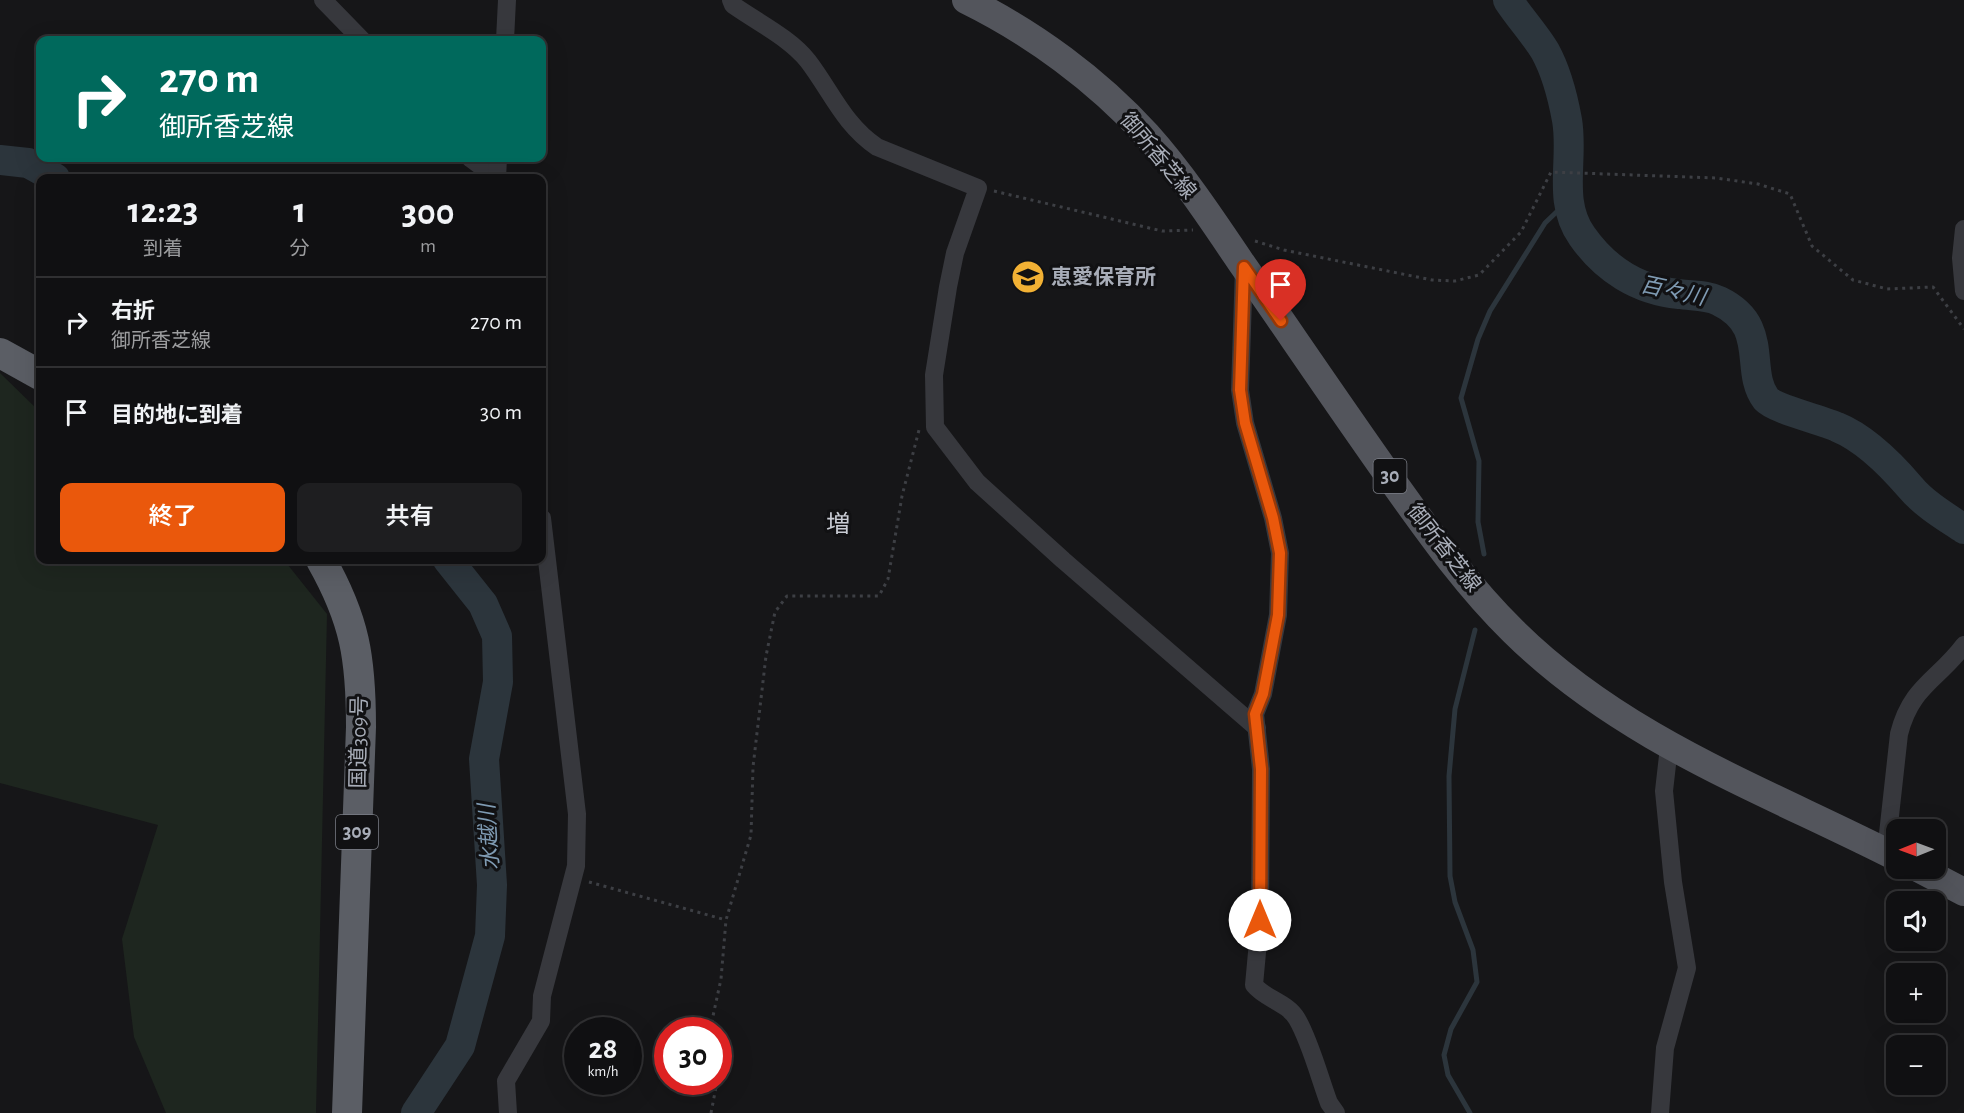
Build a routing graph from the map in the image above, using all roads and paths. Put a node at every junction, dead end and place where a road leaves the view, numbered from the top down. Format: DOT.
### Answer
graph roads {
  1 [pos="323,0"];
  2 [pos="507,0"];
  3 [pos="731,0"];
  4 [pos="966,0"];
  5 [pos="358,36"];
  6 [pos="505,36"];
  7 [pos="475,162"];
  8 [pos="492,174"];
  9 [pos="978,188"];
  10 [pos="1964,229"];
  11 [pos="1218,230"];
  12 [pos="1247,253"];
  13 [pos="1964,291"];
  14 [pos="1964,329"];
  15 [pos="0,353"];
  16 [pos="36,373"];
  17 [pos="934,410"];
  18 [pos="546,552"];
  19 [pos="323,564"];
  20 [pos="1964,645"];
  21 [pos="1257,728"];
  22 [pos="1670,747"];
  23 [pos="1893,819"];
  24 [pos="1886,853"];
  25 [pos="575,876"];
  26 [pos="1939,879"];
  27 [pos="1964,892"];
  28 [pos="726,920"];
  29 [pos="713,1017"];
  30 [pos="714,1095"];
  31 [pos="347,1113"];
  32 [pos="508,1113"];
  33 [pos="711,1113"];
  34 [pos="1336,1113"];
  35 [pos="1660,1113"];
  1 -- 5 [label="street"];
  2 -- 6 [label="street"];
  3 -- 9 [label="street"];
  4 -- 11 [label="main road, 御所香芝線 / 30"];
  7 -- 8 [label="street"];
  9 -- 11 [label="path"];
  9 -- 17 [label="street"];
  10 -- 13 [label="street"];
  11 -- 12 [label="main road, 御所香芝線 / 30"];
  12 -- 14 [label="path"];
  12 -- 21 [label="street"];
  12 -- 22 [label="main road, 御所香芝線 / 30"];
  15 -- 16 [label="highway"];
  17 -- 21 [label="street"];
  17 -- 28 [label="path"];
  18 -- 25 [label="street"];
  19 -- 31 [label="highway, 国道309号 / 309"];
  20 -- 23 [label="street"];
  21 -- 34 [label="street"];
  22 -- 24 [label="main road, 御所香芝線 / 30"];
  22 -- 35 [label="street"];
  25 -- 28 [label="path"];
  25 -- 32 [label="street"];
  26 -- 27 [label="main road"];
  28 -- 29 [label="path"];
  30 -- 33 [label="path"];
}
